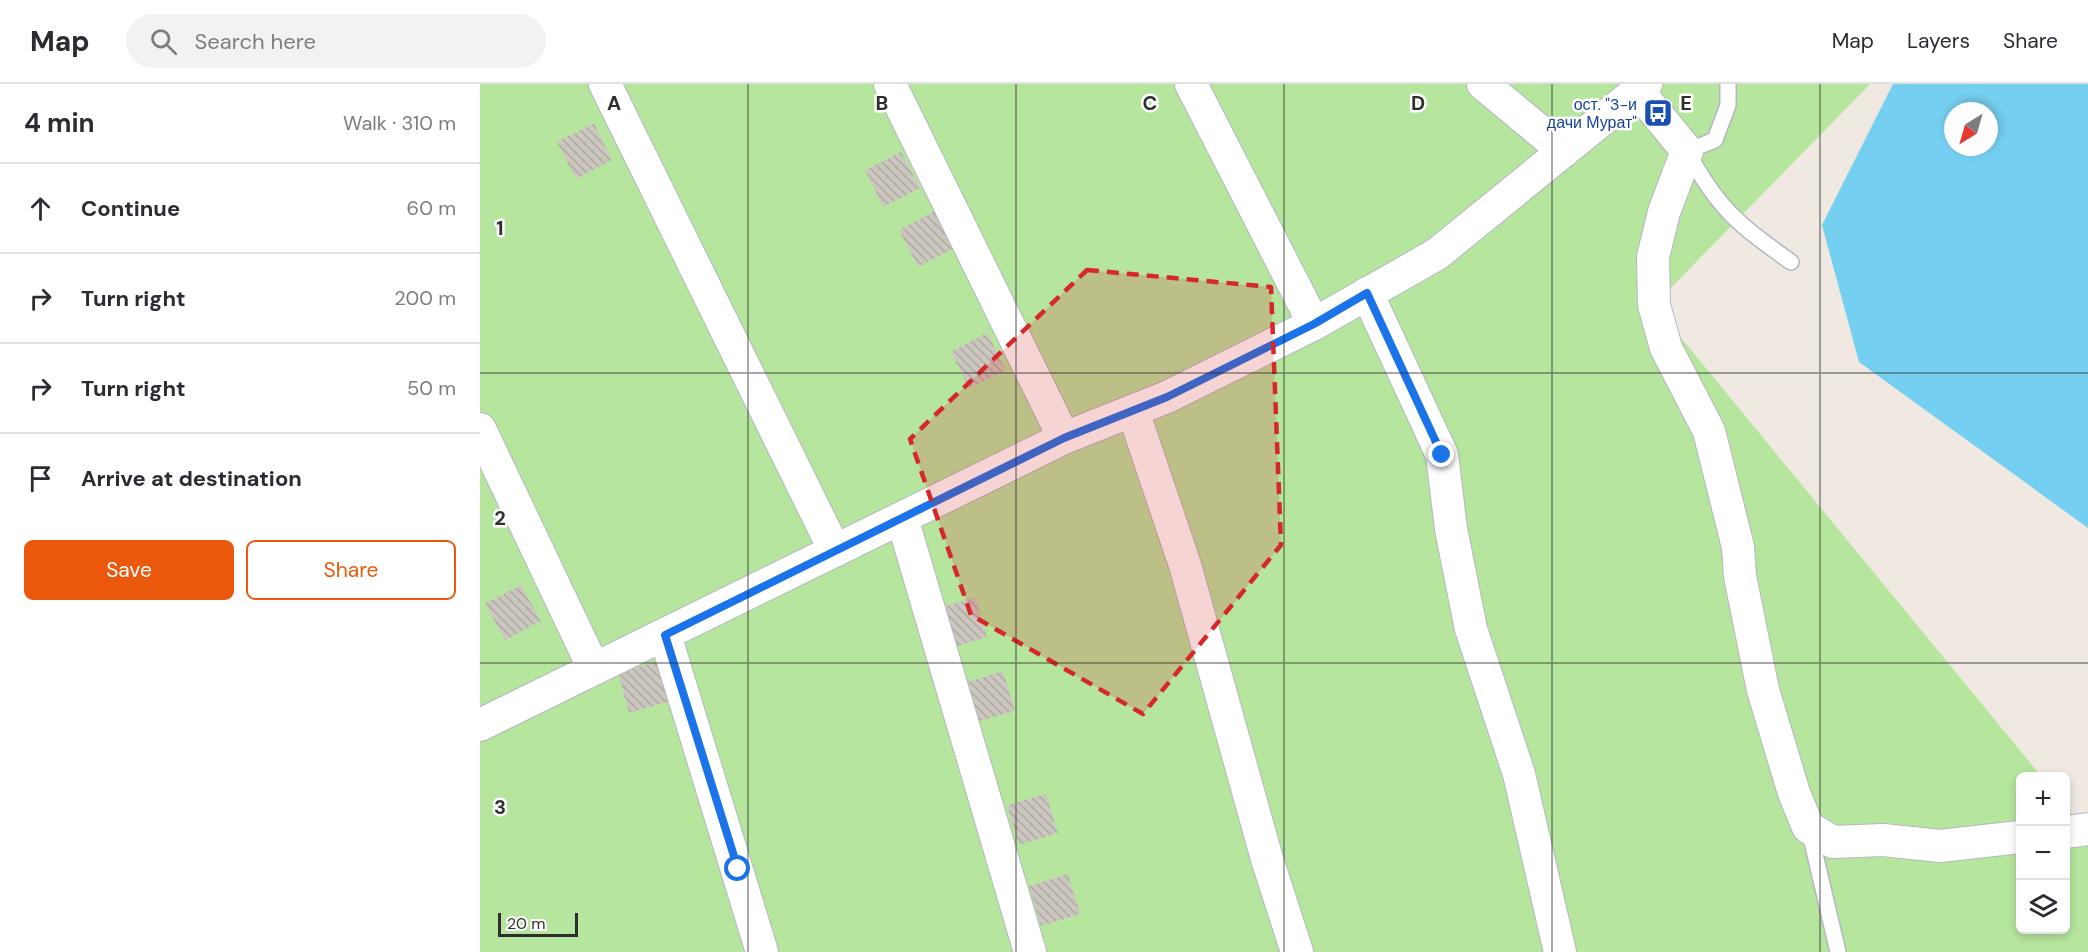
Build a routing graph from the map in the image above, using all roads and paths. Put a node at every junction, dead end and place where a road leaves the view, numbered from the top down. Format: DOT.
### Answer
graph roads {
  1 [pos="605,84"];
  2 [pos="890,84"];
  3 [pos="1191,84"];
  4 [pos="1483,84"];
  5 [pos="1728,84"];
  6 [pos="1642,88"];
  7 [pos="1563,151"];
  8 [pos="1687,151"];
  9 [pos="1791,262"];
  10 [pos="1367,293"];
  11 [pos="1314,324"];
  12 [pos="1133,411"];
  13 [pos="480,429"];
  14 [pos="1064,438"];
  15 [pos="902,518"];
  16 [pos="835,551"];
  17 [pos="665,635"];
  18 [pos="594,669"];
  19 [pos="480,725"];
  20 [pos="1808,826"];
  21 [pos="2088,829"];
  22 [pos="2070,831"];
  23 [pos="2016,837"];
  24 [pos="762,952"];
  25 [pos="1030,952"];
  26 [pos="1297,952"];
  27 [pos="1560,952"];
  28 [pos="1838,952"];
  1 -- 16 [label="street"];
  2 -- 14 [label="street"];
  3 -- 11 [label="street"];
  4 -- 7 [label="street"];
  5 -- 8 [label="lane"];
  6 -- 7 [label="street"];
  6 -- 8 [label="street"];
  7 -- 10 [label="street"];
  8 -- 9 [label="lane"];
  8 -- 20 [label="street"];
  10 -- 11 [label="street"];
  10 -- 27 [label="street"];
  11 -- 12 [label="street"];
  12 -- 14 [label="street"];
  12 -- 26 [label="street"];
  13 -- 18 [label="street"];
  14 -- 15 [label="street"];
  15 -- 16 [label="street"];
  15 -- 25 [label="street"];
  16 -- 17 [label="street"];
  17 -- 18 [label="street"];
  17 -- 24 [label="street"];
  18 -- 19 [label="street"];
  20 -- 23 [label="street"];
  20 -- 28 [label="lane"];
  21 -- 22 [label="street"];
}
